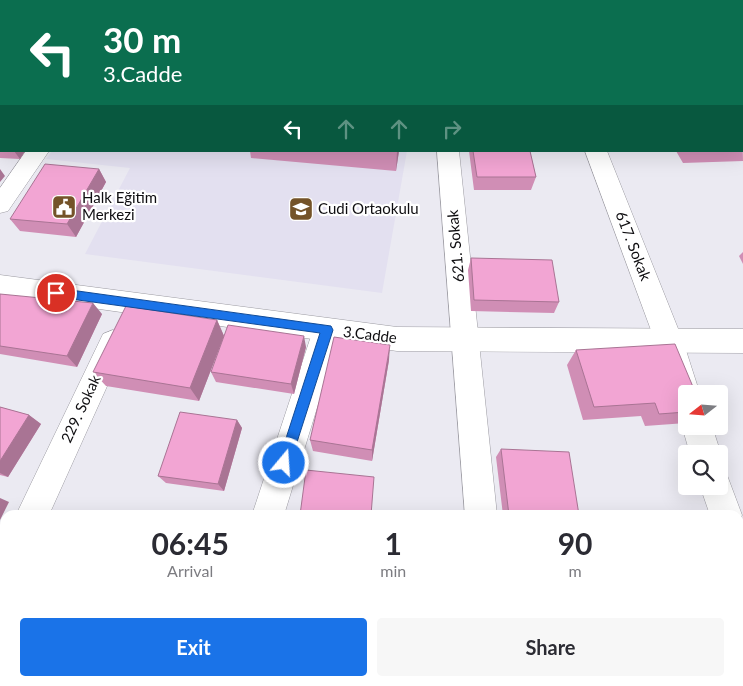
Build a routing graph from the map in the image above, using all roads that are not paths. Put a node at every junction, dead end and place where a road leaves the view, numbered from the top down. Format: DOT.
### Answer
graph roads {
  1 [pos="37,152"];
  2 [pos="448,152"];
  3 [pos="596,152"];
  4 [pos="0,205"];
  5 [pos="0,285"];
  6 [pos="131,303"];
  7 [pos="327,330"];
  8 [pos="464,340"];
  9 [pos="669,341"];
  10 [pos="743,341"];
  11 [pos="683,385"];
  12 [pos="719,495"];
  13 [pos="34,510"];
  14 [pos="270,510"];
  15 [pos="481,510"];
  16 [pos="724,510"];
  1 -- 4 [label="street"];
  2 -- 8 [label="street, 621. Sokak"];
  3 -- 9 [label="street, 617. Sokak"];
  5 -- 6 [label="street, 3.Cadde"];
  6 -- 7 [label="street, 3.Cadde"];
  6 -- 13 [label="street, 229. Sokak"];
  7 -- 8 [label="street, 3.Cadde"];
  7 -- 14 [label="street"];
  8 -- 9 [label="street, 3.Cadde"];
  8 -- 15 [label="street, 621. Sokak"];
  9 -- 10 [label="street, 3.Cadde"];
  9 -- 11 [label="street, 617. Sokak"];
  12 -- 16 [label="street"];
}
